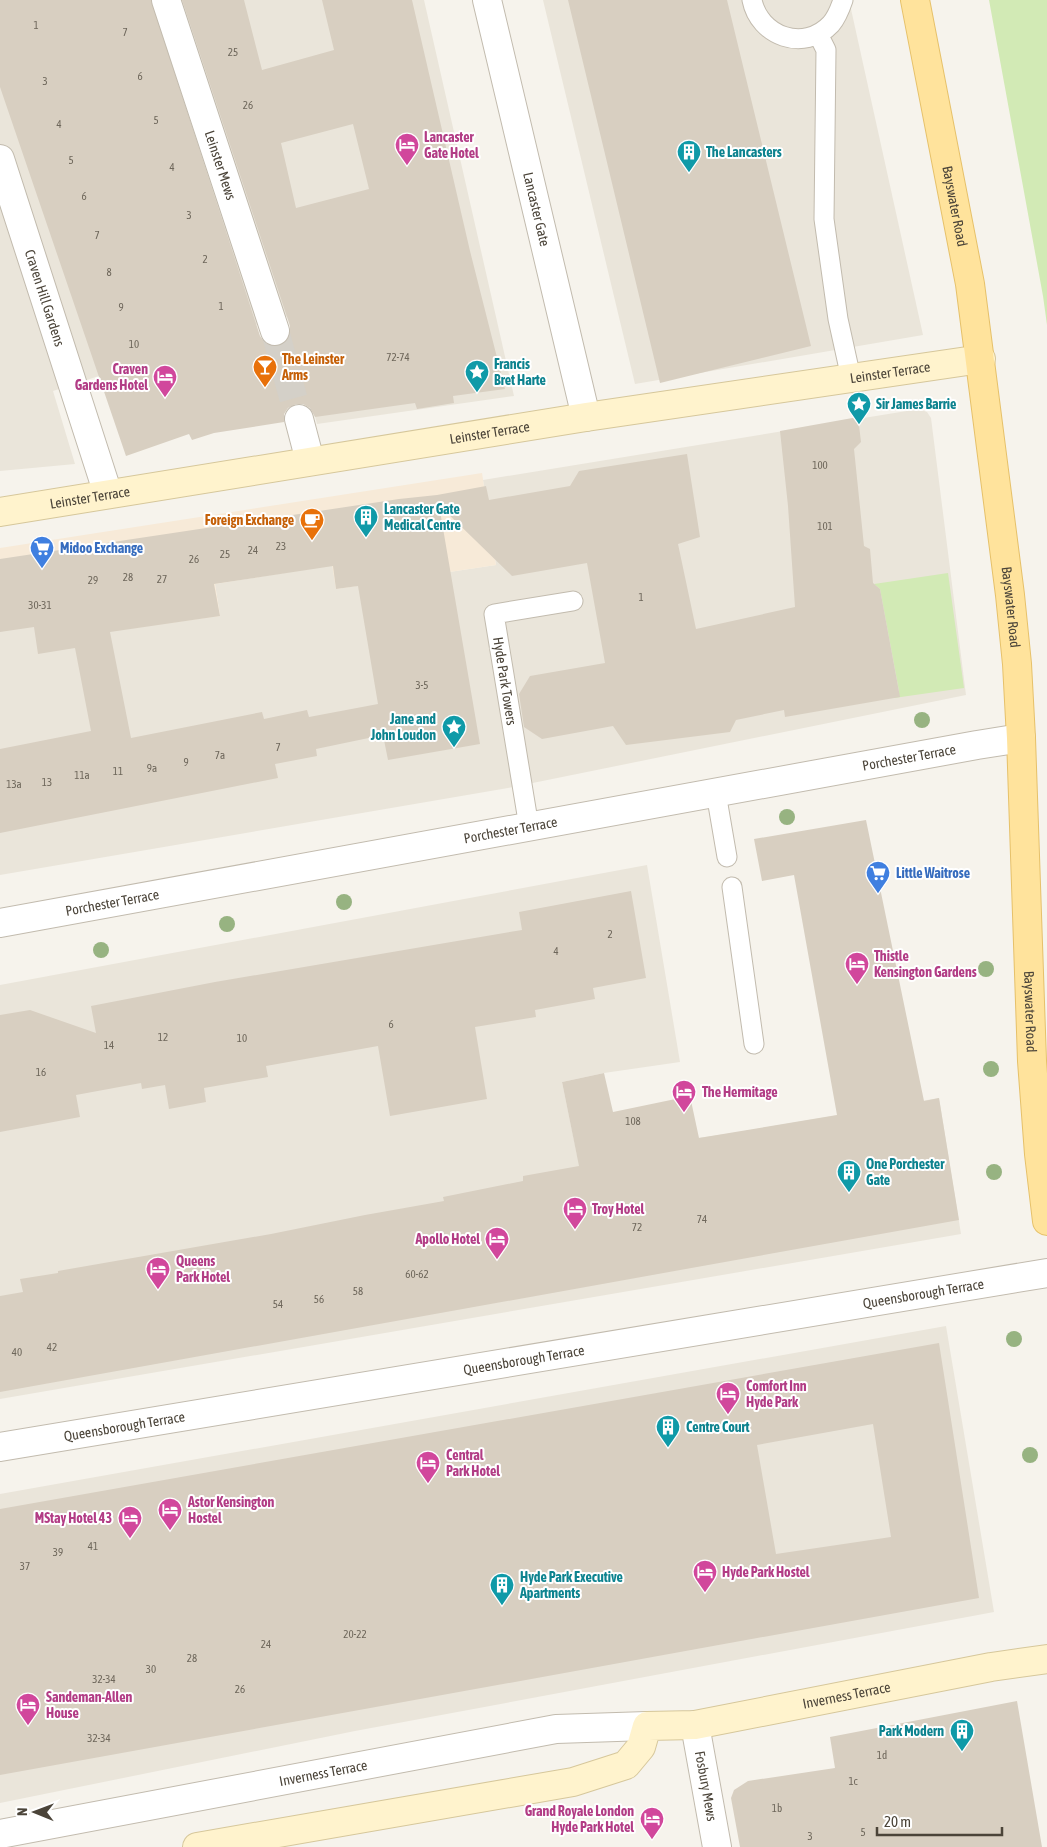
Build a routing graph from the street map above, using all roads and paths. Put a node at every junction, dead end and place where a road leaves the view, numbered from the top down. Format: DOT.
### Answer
graph roads {
  1 [pos="166,0"];
  2 [pos="487,0"];
  3 [pos="752,0"];
  4 [pos="843,0"];
  5 [pos="915,0"];
  6 [pos="818,34"];
  7 [pos="0,159"];
  8 [pos="275,331"];
  9 [pos="981,359"];
  10 [pos="850,378"];
  11 [pos="586,417"];
  12 [pos="299,419"];
  13 [pos="310,461"];
  14 [pos="108,494"];
  15 [pos="0,512"];
  16 [pos="573,601"];
  17 [pos="1021,738"];
  18 [pos="716,793"];
  19 [pos="529,827"];
  20 [pos="727,857"];
  21 [pos="732,887"];
  22 [pos="0,922"];
  23 [pos="754,1044"];
  24 [pos="1047,1221"];
  25 [pos="1047,1273"];
  26 [pos="0,1447"];
  27 [pos="1047,1659"];
  28 [pos="695,1725"];
  29 [pos="646,1726"];
  30 [pos="0,1834"];
  31 [pos="197,1847"];
  32 [pos="717,1847"];
  1 -- 8 [label="street, Leinster Mews"];
  2 -- 11 [label="street, Lancaster Gate"];
  3 -- 6 [label="lane"];
  4 -- 6 [label="lane"];
  5 -- 9 [label="main road, Bayswater Road"];
  6 -- 10 [label="lane"];
  7 -- 14 [label="street, Craven Hill Gardens"];
  9 -- 10 [label="main road, Leinster Terrace"];
  9 -- 17 [label="main road, Bayswater Road"];
  10 -- 11 [label="main road, Leinster Terrace"];
  11 -- 13 [label="main road, Leinster Terrace"];
  12 -- 13 [label="street"];
  13 -- 14 [label="main road, Leinster Terrace"];
  14 -- 15 [label="main road, Leinster Terrace"];
  16 -- 19 [label="lane, Hyde Park Towers"];
  17 -- 18 [label="street, Porchester Terrace"];
  17 -- 24 [label="main road, Bayswater Road"];
  18 -- 19 [label="street, Porchester Terrace"];
  18 -- 20 [label="lane"];
  19 -- 22 [label="street, Porchester Terrace"];
  21 -- 23 [label="lane"];
  25 -- 26 [label="street, Queensborough Terrace"];
  27 -- 28 [label="main road, Inverness Terrace"];
  28 -- 29 [label="main road, Inverness Terrace"];
  28 -- 32 [label="street, Fosbury Mews"];
  29 -- 30 [label="street, Inverness Terrace"];
  29 -- 31 [label="main road"];
}
